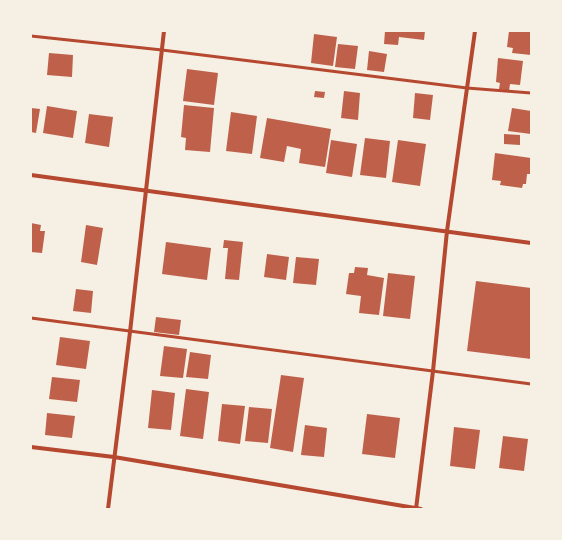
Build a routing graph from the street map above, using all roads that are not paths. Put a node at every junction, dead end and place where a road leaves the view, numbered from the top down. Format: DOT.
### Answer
graph roads {
  1 [pos="164,31"];
  2 [pos="475,31"];
  3 [pos="31,36"];
  4 [pos="162,50"];
  5 [pos="466,88"];
  6 [pos="531,93"];
  7 [pos="31,175"];
  8 [pos="147,191"];
  9 [pos="447,231"];
  10 [pos="531,243"];
  11 [pos="31,318"];
  12 [pos="130,332"];
  13 [pos="433,371"];
  14 [pos="531,384"];
  15 [pos="31,447"];
  16 [pos="114,457"];
  17 [pos="108,509"];
  18 [pos="416,509"];
  19 [pos="421,509"];
  1 -- 4 [label="street"];
  2 -- 5 [label="street"];
  3 -- 4 [label="lane"];
  4 -- 5 [label="lane"];
  4 -- 8 [label="street"];
  5 -- 6 [label="lane"];
  5 -- 9 [label="street"];
  7 -- 8 [label="street"];
  8 -- 9 [label="street"];
  8 -- 12 [label="street"];
  9 -- 10 [label="street"];
  9 -- 13 [label="street"];
  11 -- 12 [label="lane"];
  12 -- 13 [label="lane"];
  12 -- 16 [label="street"];
  13 -- 14 [label="lane"];
  13 -- 18 [label="street"];
  15 -- 16 [label="street"];
  16 -- 17 [label="street"];
  16 -- 18 [label="street"];
  18 -- 19 [label="street"];
}
